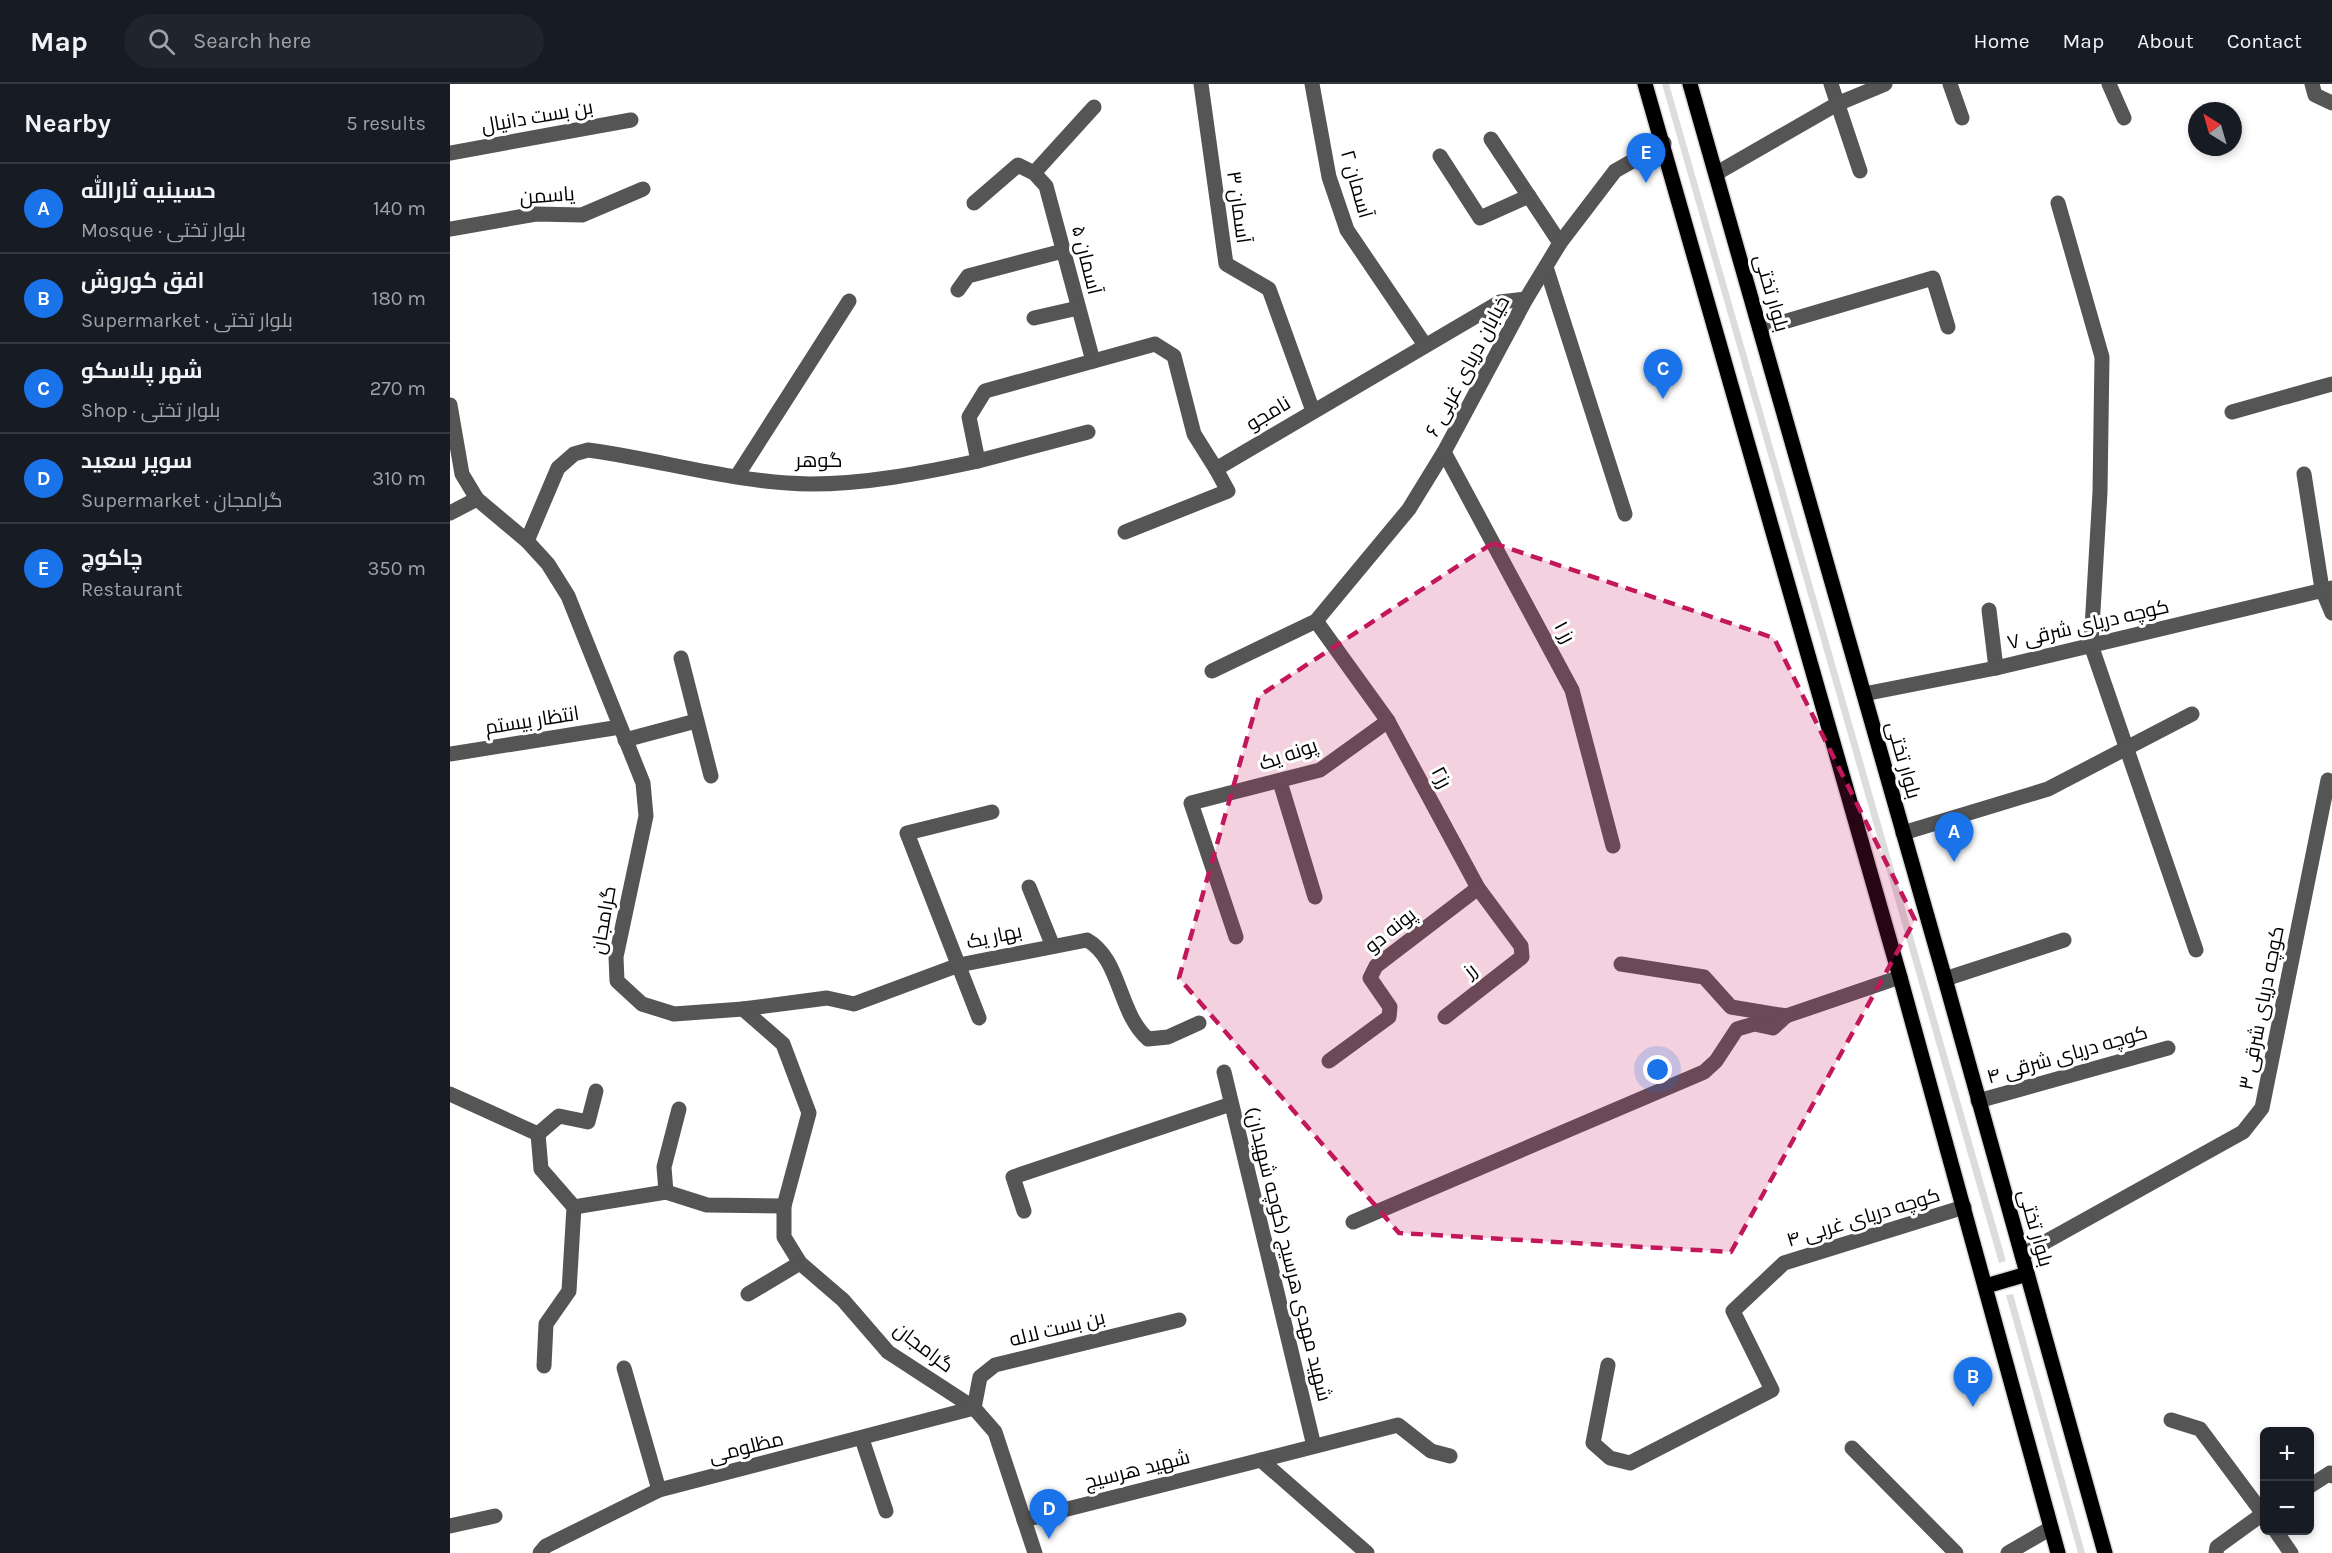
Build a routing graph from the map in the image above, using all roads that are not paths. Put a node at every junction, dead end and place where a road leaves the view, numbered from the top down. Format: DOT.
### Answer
graph roads {
  1 [pos="1201,84"];
  2 [pos="1312,84"];
  3 [pos="1645,84"];
  4 [pos="1690,84"];
  5 [pos="1831,84"];
  6 [pos="1885,84"];
  7 [pos="1950,84"];
  8 [pos="2109,84"];
  9 [pos="2312,84"];
  10 [pos="2332,103"];
  11 [pos="1837,104"];
  12 [pos="1094,107"];
  13 [pos="1962,118"];
  14 [pos="2124,118"];
  15 [pos="631,120"];
  16 [pos="1491,139"];
  17 [pos="1664,143"];
  18 [pos="450,153"];
  19 [pos="1440,156"];
  20 [pos="1860,171"];
  21 [pos="1034,173"];
  22 [pos="1717,173"];
  23 [pos="643,189"];
  24 [pos="1529,196"];
  25 [pos="974,202"];
  26 [pos="2058,203"];
  27 [pos="450,230"];
  28 [pos="1560,243"];
  29 [pos="1063,250"];
  30 [pos="1546,267"];
  31 [pos="958,290"];
  32 [pos="1526,299"];
  33 [pos="849,301"];
  34 [pos="1078,308"];
  35 [pos="1034,318"];
  36 [pos="1948,327"];
  37 [pos="1760,329"];
  38 [pos="1425,345"];
  39 [pos="1093,361"];
  40 [pos="2332,384"];
  41 [pos="450,405"];
  42 [pos="1313,411"];
  43 [pos="2232,412"];
  44 [pos="1088,432"];
  45 [pos="1444,452"];
  46 [pos="978,461"];
  47 [pos="1216,469"];
  48 [pos="2304,474"];
  49 [pos="737,476"];
  50 [pos="477,499"];
  51 [pos="450,513"];
  52 [pos="1625,514"];
  53 [pos="1125,532"];
  54 [pos="527,541"];
  55 [pos="2327,589"];
  56 [pos="1989,610"];
  57 [pos="2332,613"];
  58 [pos="1316,621"];
  59 [pos="2091,645"];
  60 [pos="681,658"];
  61 [pos="1996,668"];
  62 [pos="1212,671"];
  63 [pos="1864,694"];
  64 [pos="2192,714"];
  65 [pos="696,721"];
  66 [pos="1388,722"];
  67 [pos="622,734"];
  68 [pos="2127,748"];
  69 [pos="450,754"];
  70 [pos="711,776"];
  71 [pos="2328,780"];
  72 [pos="1280,782"];
  73 [pos="992,812"];
  74 [pos="1903,833"];
  75 [pos="1613,846"];
  76 [pos="1029,887"];
  77 [pos="1478,888"];
  78 [pos="1315,897"];
  79 [pos="1236,937"];
  80 [pos="2064,940"];
  81 [pos="1052,944"];
  82 [pos="2196,950"];
  83 [pos="1521,957"];
  84 [pos="959,964"];
  85 [pos="1621,964"];
  86 [pos="1900,977"];
  87 [pos="1945,979"];
  88 [pos="743,1009"];
  89 [pos="1786,1016"];
  90 [pos="1445,1017"];
  91 [pos="979,1018"];
  92 [pos="1199,1023"];
  93 [pos="2168,1048"];
  94 [pos="1329,1061"];
  95 [pos="1224,1072"];
  96 [pos="596,1091"];
  97 [pos="450,1094"];
  98 [pos="1978,1101"];
  99 [pos="1231,1104"];
  100 [pos="679,1109"];
  101 [pos="538,1134"];
  102 [pos="666,1192"];
  103 [pos="784,1206"];
  104 [pos="574,1207"];
  105 [pos="1964,1207"];
  106 [pos="1024,1211"];
  107 [pos="1353,1222"];
  108 [pos="2022,1255"];
  109 [pos="800,1263"];
  110 [pos="2027,1274"];
  111 [pos="1986,1286"];
  112 [pos="748,1294"];
  113 [pos="1179,1320"];
  114 [pos="1608,1365"];
  115 [pos="544,1366"];
  116 [pos="624,1368"];
  117 [pos="974,1408"];
  118 [pos="2171,1420"];
  119 [pos="862,1439"];
  120 [pos="1314,1446"];
  121 [pos="1852,1448"];
  122 [pos="1450,1456"];
  123 [pos="1262,1460"];
  124 [pos="2332,1476"];
  125 [pos="2314,1483"];
  126 [pos="659,1490"];
  127 [pos="2260,1509"];
  128 [pos="885,1510"];
  129 [pos="495,1516"];
  130 [pos="2260,1517"];
  131 [pos="1024,1520"];
  132 [pos="450,1526"];
  133 [pos="2051,1528"];
  134 [pos="2278,1535"];
  135 [pos="540,1553"];
  136 [pos="1035,1553"];
  137 [pos="1366,1553"];
  138 [pos="1956,1553"];
  139 [pos="2008,1553"];
  140 [pos="2058,1553"];
  141 [pos="2104,1553"];
  142 [pos="2217,1553"];
  143 [pos="2291,1553"];
  1 -- 42 [label="street, آسمان ۳"];
  2 -- 38 [label="street, آسمان ۲"];
  3 -- 17 [label="main road"];
  4 -- 22 [label="main road, بلوار تختی"];
  5 -- 11 [label="street"];
  6 -- 11 [label="street"];
  7 -- 13 [label="street"];
  8 -- 14 [label="street"];
  9 -- 10 [label="street"];
  11 -- 20 [label="street"];
  11 -- 22 [label="street"];
  12 -- 21 [label="street"];
  15 -- 18 [label="street, بن بست دانیال"];
  16 -- 24 [label="street"];
  17 -- 28 [label="street, خیابان دریای غربی ۶"];
  17 -- 86 [label="main road"];
  19 -- 24 [label="street"];
  21 -- 25 [label="street"];
  21 -- 29 [label="street, آسمان ۵"];
  22 -- 37 [label="main road, بلوار تختی"];
  23 -- 27 [label="street, یاسمن"];
  24 -- 28 [label="street"];
  26 -- 59 [label="street"];
  28 -- 30 [label="street, خیابان دریای غربی ۶"];
  29 -- 31 [label="street"];
  29 -- 34 [label="street, آسمان ۵"];
  30 -- 32 [label="street, خیابان دریای غربی ۶"];
  30 -- 52 [label="street"];
  32 -- 38 [label="street, نامجو"];
  32 -- 45 [label="street, خیابان دریای غربی ۶"];
  33 -- 49 [label="street"];
  34 -- 35 [label="street"];
  34 -- 39 [label="street, آسمان ۵"];
  36 -- 37 [label="street"];
  37 -- 63 [label="main road, بلوار تختی"];
  38 -- 42 [label="street, نامجو"];
  39 -- 46 [label="street"];
  39 -- 47 [label="street"];
  40 -- 43 [label="street"];
  41 -- 50 [label="street, گرامجان"];
  42 -- 47 [label="street, نامجو"];
  44 -- 46 [label="street, گوهر"];
  45 -- 58 [label="street, خیابان دریای غربی ۶"];
  45 -- 75 [label="street, رز ۱"];
  46 -- 49 [label="street, گوهر"];
  47 -- 53 [label="street"];
  48 -- 55 [label="street"];
  49 -- 54 [label="street, گوهر"];
  50 -- 51 [label="street"];
  50 -- 54 [label="street, گرامجان"];
  54 -- 67 [label="street, گرامجان"];
  55 -- 57 [label="street"];
  55 -- 59 [label="street, کوچه دریای شرقی ۷"];
  56 -- 61 [label="street"];
  58 -- 62 [label="street"];
  58 -- 66 [label="street, رز۲"];
  59 -- 61 [label="street, کوچه دریای شرقی ۷"];
  59 -- 68 [label="street"];
  60 -- 65 [label="street"];
  61 -- 63 [label="street, کوچه دریای شرقی ۷"];
  63 -- 74 [label="main road, بلوار تختی"];
  64 -- 68 [label="street"];
  65 -- 67 [label="street, انتظار بیستم"];
  65 -- 70 [label="street"];
  66 -- 72 [label="street, پونه یک"];
  66 -- 77 [label="street, رز۲"];
  67 -- 69 [label="street, انتظار بیستم"];
  67 -- 88 [label="street, گرامجان"];
  68 -- 74 [label="street"];
  68 -- 82 [label="street"];
  71 -- 108 [label="street, کوچه دریای شرقی ۳"];
  72 -- 78 [label="street"];
  72 -- 79 [label="street, پونه یک"];
  73 -- 84 [label="street"];
  74 -- 87 [label="main road, بلوار تختی"];
  76 -- 81 [label="street"];
  77 -- 83 [label="street, رز۲"];
  77 -- 94 [label="street, پونه دو"];
  80 -- 87 [label="street"];
  81 -- 84 [label="street, بهار یک"];
  81 -- 92 [label="street, بهار یک"];
  83 -- 90 [label="street, رز"];
  84 -- 88 [label="street, بهار یک"];
  84 -- 91 [label="street"];
  85 -- 89 [label="street"];
  86 -- 89 [label="street"];
  86 -- 105 [label="main road"];
  87 -- 98 [label="main road, بلوار تختی"];
  88 -- 103 [label="street, گرامجان"];
  89 -- 107 [label="street"];
  93 -- 98 [label="street, کوچه دریای شرقی ۴"];
  95 -- 99 [label="street, شهید مهدی هرسیج (کوچه شهیدان)"];
  96 -- 101 [label="street"];
  97 -- 101 [label="street"];
  98 -- 108 [label="main road, بلوار تختی"];
  99 -- 106 [label="street"];
  99 -- 120 [label="street, شهید مهدی هرسیج (کوچه شهیدان)"];
  100 -- 102 [label="street"];
  101 -- 104 [label="street"];
  102 -- 103 [label="street"];
  102 -- 104 [label="street"];
  103 -- 109 [label="street, گرامجان"];
  104 -- 115 [label="street"];
  105 -- 111 [label="main road"];
  105 -- 114 [label="street, کوچه دریای غربی ۴"];
  108 -- 110 [label="main road, بلوار تختی"];
  109 -- 112 [label="street"];
  109 -- 117 [label="street, گرامجان"];
  110 -- 111 [label="main road"];
  110 -- 141 [label="main road, بلوار تختی"];
  111 -- 133 [label="main road"];
  113 -- 117 [label="street, بن بست لاله"];
  116 -- 126 [label="street"];
  117 -- 119 [label="street, مظلومی"];
  117 -- 131 [label="street, گرامجان"];
  118 -- 127 [label="street"];
  119 -- 126 [label="street, مظلومی"];
  119 -- 128 [label="street"];
  120 -- 122 [label="street, شهید هرسیج"];
  120 -- 123 [label="street, شهید هرسیج"];
  121 -- 138 [label="street"];
  123 -- 131 [label="street, شهید هرسیج"];
  123 -- 137 [label="street"];
  124 -- 125 [label="street"];
  126 -- 135 [label="street, مظلومی"];
  129 -- 132 [label="street"];
  130 -- 142 [label="street"];
  131 -- 136 [label="street, گرامجان"];
  133 -- 139 [label="street"];
  133 -- 140 [label="main road"];
  134 -- 143 [label="street"];
}
